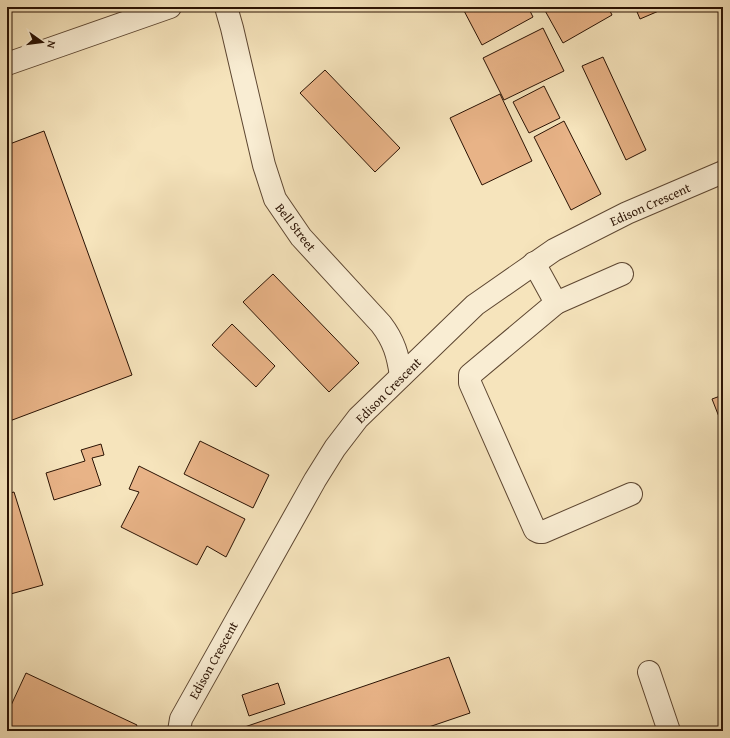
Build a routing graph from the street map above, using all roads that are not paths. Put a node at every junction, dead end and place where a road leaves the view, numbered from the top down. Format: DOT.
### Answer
graph roads {
  1 [pos="170,7"];
  2 [pos="226,7"];
  3 [pos="7,64"];
  4 [pos="723,172"];
  5 [pos="534,263"];
  6 [pos="622,274"];
  7 [pos="556,303"];
  8 [pos="401,376"];
  9 [pos="631,494"];
  10 [pos="649,672"];
  11 [pos="179,731"];
  12 [pos="669,731"];
  1 -- 3 [label="street"];
  2 -- 8 [label="street, Bell Street"];
  4 -- 5 [label="street, Edison Crescent"];
  5 -- 7 [label="street"];
  5 -- 8 [label="street, Edison Crescent"];
  6 -- 7 [label="street"];
  7 -- 9 [label="street"];
  8 -- 11 [label="street, Edison Crescent"];
  10 -- 12 [label="street"];
}
